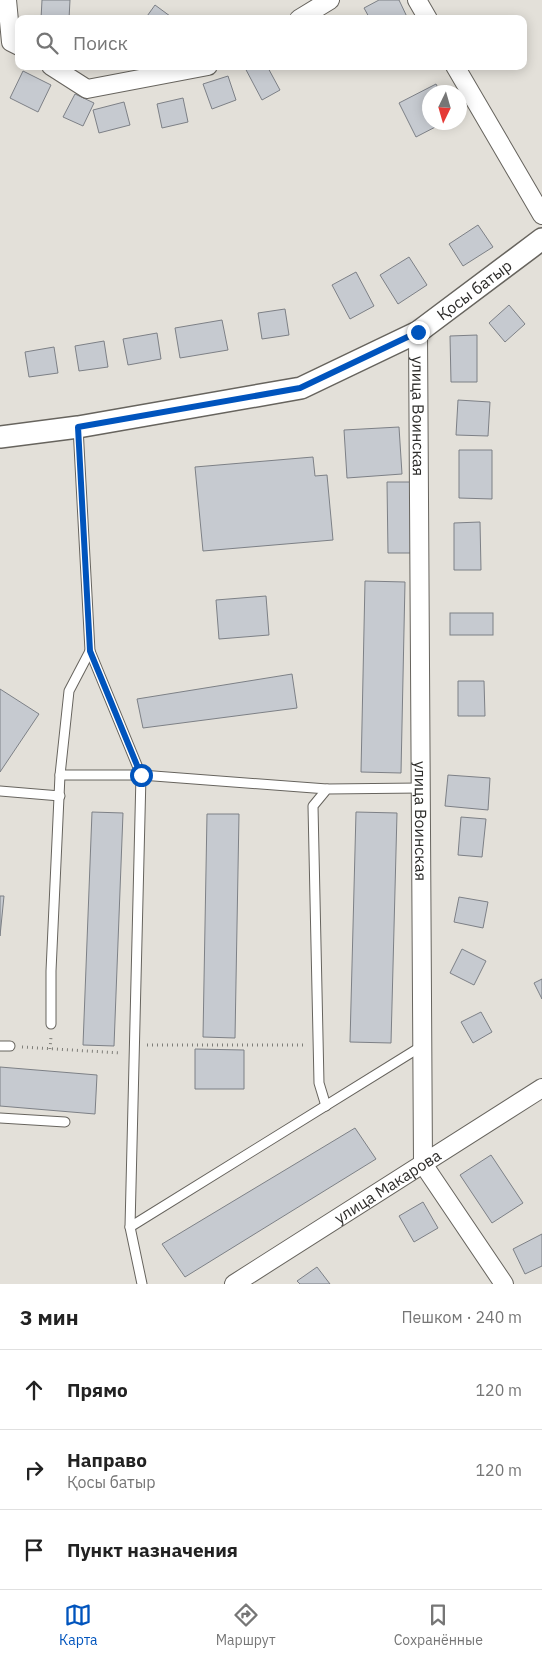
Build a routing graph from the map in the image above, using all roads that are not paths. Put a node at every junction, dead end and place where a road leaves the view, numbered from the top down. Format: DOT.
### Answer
graph roads {
  1 [pos="7,0"];
  2 [pos="330,0"];
  3 [pos="417,0"];
  4 [pos="305,15"];
  5 [pos="426,15"];
  6 [pos="15,44"];
  7 [pos="57,70"];
  8 [pos="187,70"];
  9 [pos="457,70"];
  10 [pos="542,215"];
  11 [pos="542,239"];
  12 [pos="418,332"];
  13 [pos="78,427"];
  14 [pos="0,437"];
  15 [pos="90,651"];
  16 [pos="60,775"];
  17 [pos="141,775"];
  18 [pos="420,788"];
  19 [pos="327,789"];
  20 [pos="0,791"];
  21 [pos="60,796"];
  22 [pos="51,1024"];
  23 [pos="0,1046"];
  24 [pos="10,1046"];
  25 [pos="422,1046"];
  26 [pos="542,1088"];
  27 [pos="326,1106"];
  28 [pos="0,1118"];
  29 [pos="66,1122"];
  30 [pos="423,1164"];
  31 [pos="130,1227"];
  32 [pos="142,1284"];
  33 [pos="234,1284"];
  34 [pos="504,1284"];
  1 -- 6 [label="street"];
  2 -- 4 [label="street"];
  3 -- 5 [label="street"];
  7 -- 8 [label="street"];
  9 -- 10 [label="street"];
  11 -- 12 [label="street, Қосы батыр"];
  12 -- 13 [label="street, Қосы батыр"];
  12 -- 18 [label="street, улица Воинская"];
  13 -- 14 [label="street, Қосы батыр"];
  13 -- 15 [label="lane"];
  15 -- 16 [label="lane"];
  15 -- 17 [label="lane"];
  16 -- 17 [label="lane"];
  16 -- 21 [label="lane"];
  17 -- 19 [label="lane"];
  17 -- 31 [label="lane"];
  18 -- 19 [label="lane"];
  18 -- 25 [label="street, улица Воинская"];
  19 -- 27 [label="lane"];
  20 -- 21 [label="lane"];
  21 -- 22 [label="lane"];
  23 -- 24 [label="lane"];
  25 -- 27 [label="lane"];
  25 -- 30 [label="street, улица Воинская"];
  26 -- 30 [label="street, улица Макарова"];
  27 -- 31 [label="lane"];
  28 -- 29 [label="lane"];
  30 -- 33 [label="street, улица Макарова"];
  30 -- 34 [label="street"];
  31 -- 32 [label="lane"];
}
